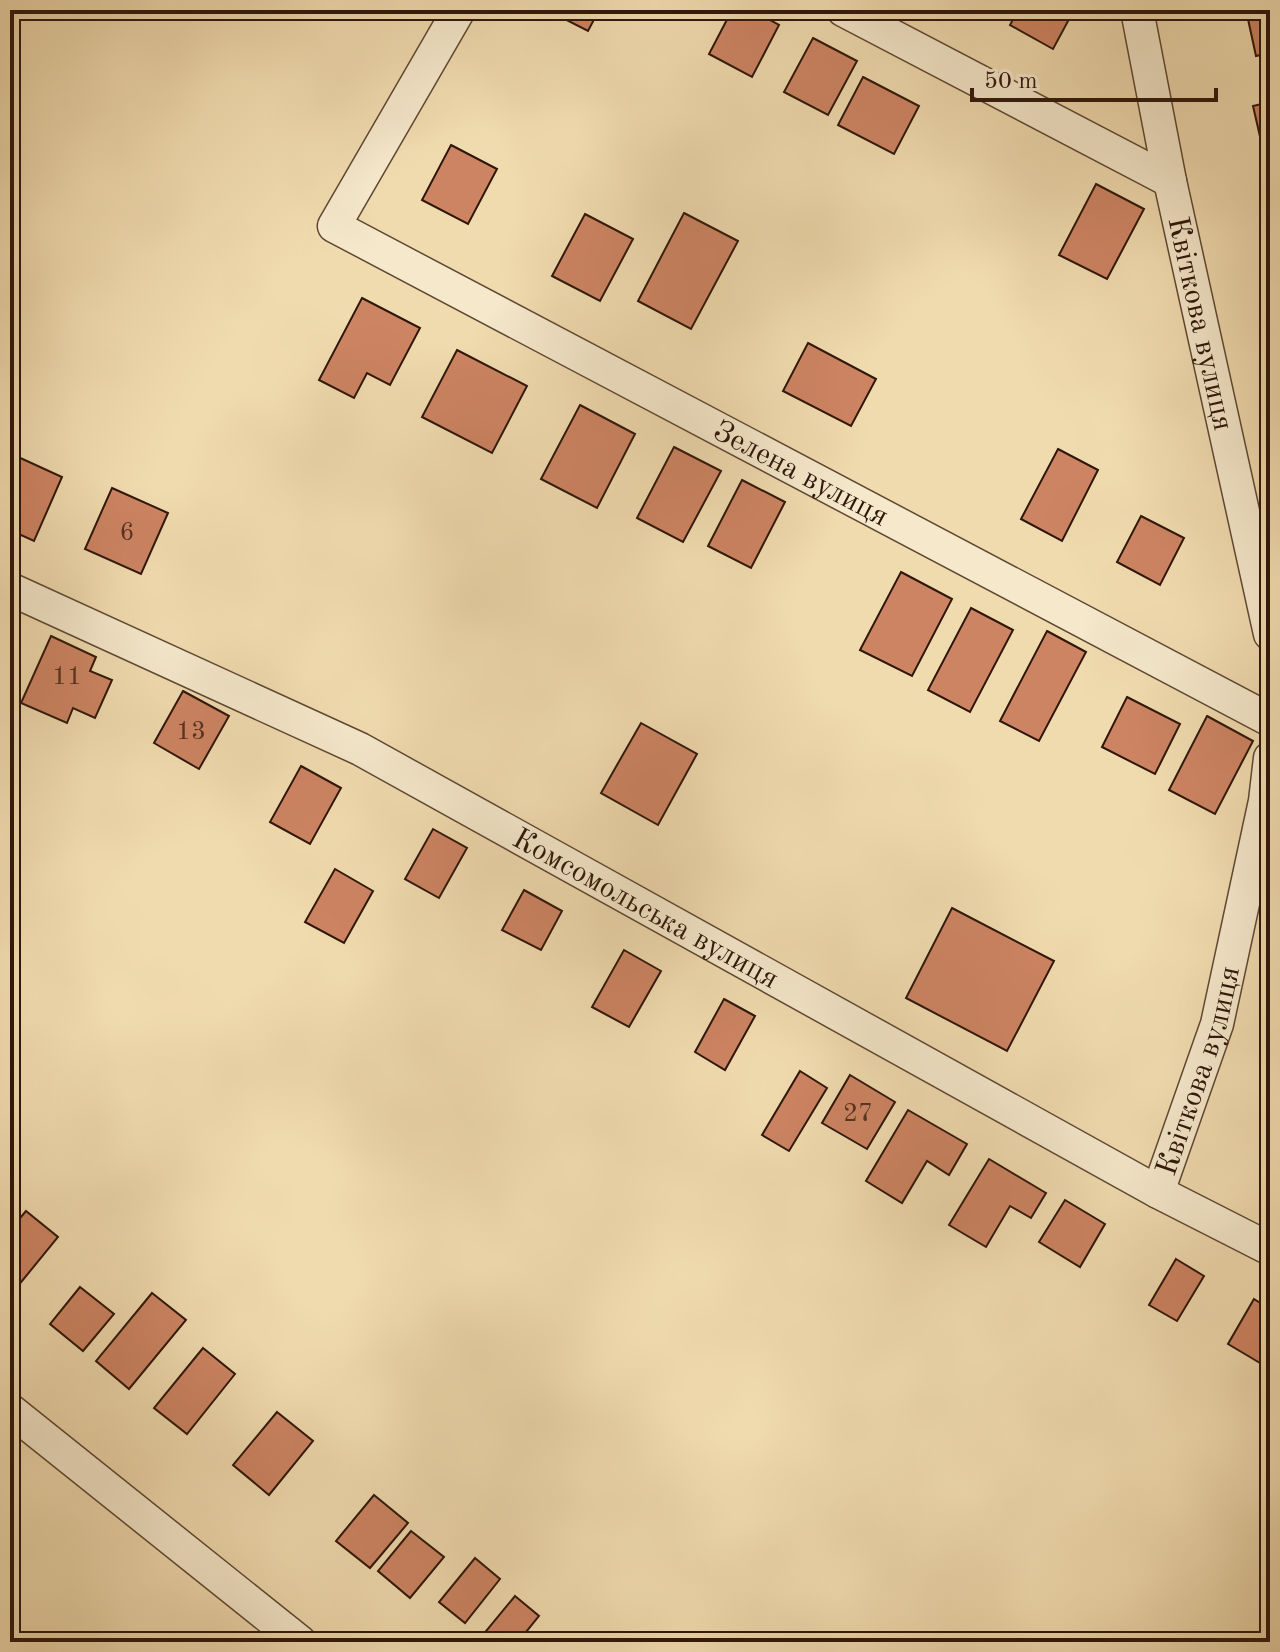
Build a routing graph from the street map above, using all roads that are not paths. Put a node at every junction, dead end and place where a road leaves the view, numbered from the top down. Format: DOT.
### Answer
graph roads {
  1 [pos="459,10"];
  2 [pos="843,10"];
  3 [pos="1137,10"];
  4 [pos="1170,181"];
  5 [pos="10,589"];
  6 [pos="1270,634"];
  7 [pos="1270,720"];
  8 [pos="1270,758"];
  9 [pos="1158,1192"];
  10 [pos="1270,1249"];
  11 [pos="10,1410"];
  12 [pos="300,1642"];
  1 -- 7 [label="street, Зелена вулиця"];
  2 -- 4 [label="street"];
  3 -- 4 [label="street, Квіткова вулиця"];
  4 -- 6 [label="street, Квіткова вулиця"];
  5 -- 9 [label="street, Комсомольська вулиця"];
  8 -- 9 [label="street, Квіткова вулиця"];
  9 -- 10 [label="street, Комсомольська вулиця"];
  11 -- 12 [label="street"];
}
